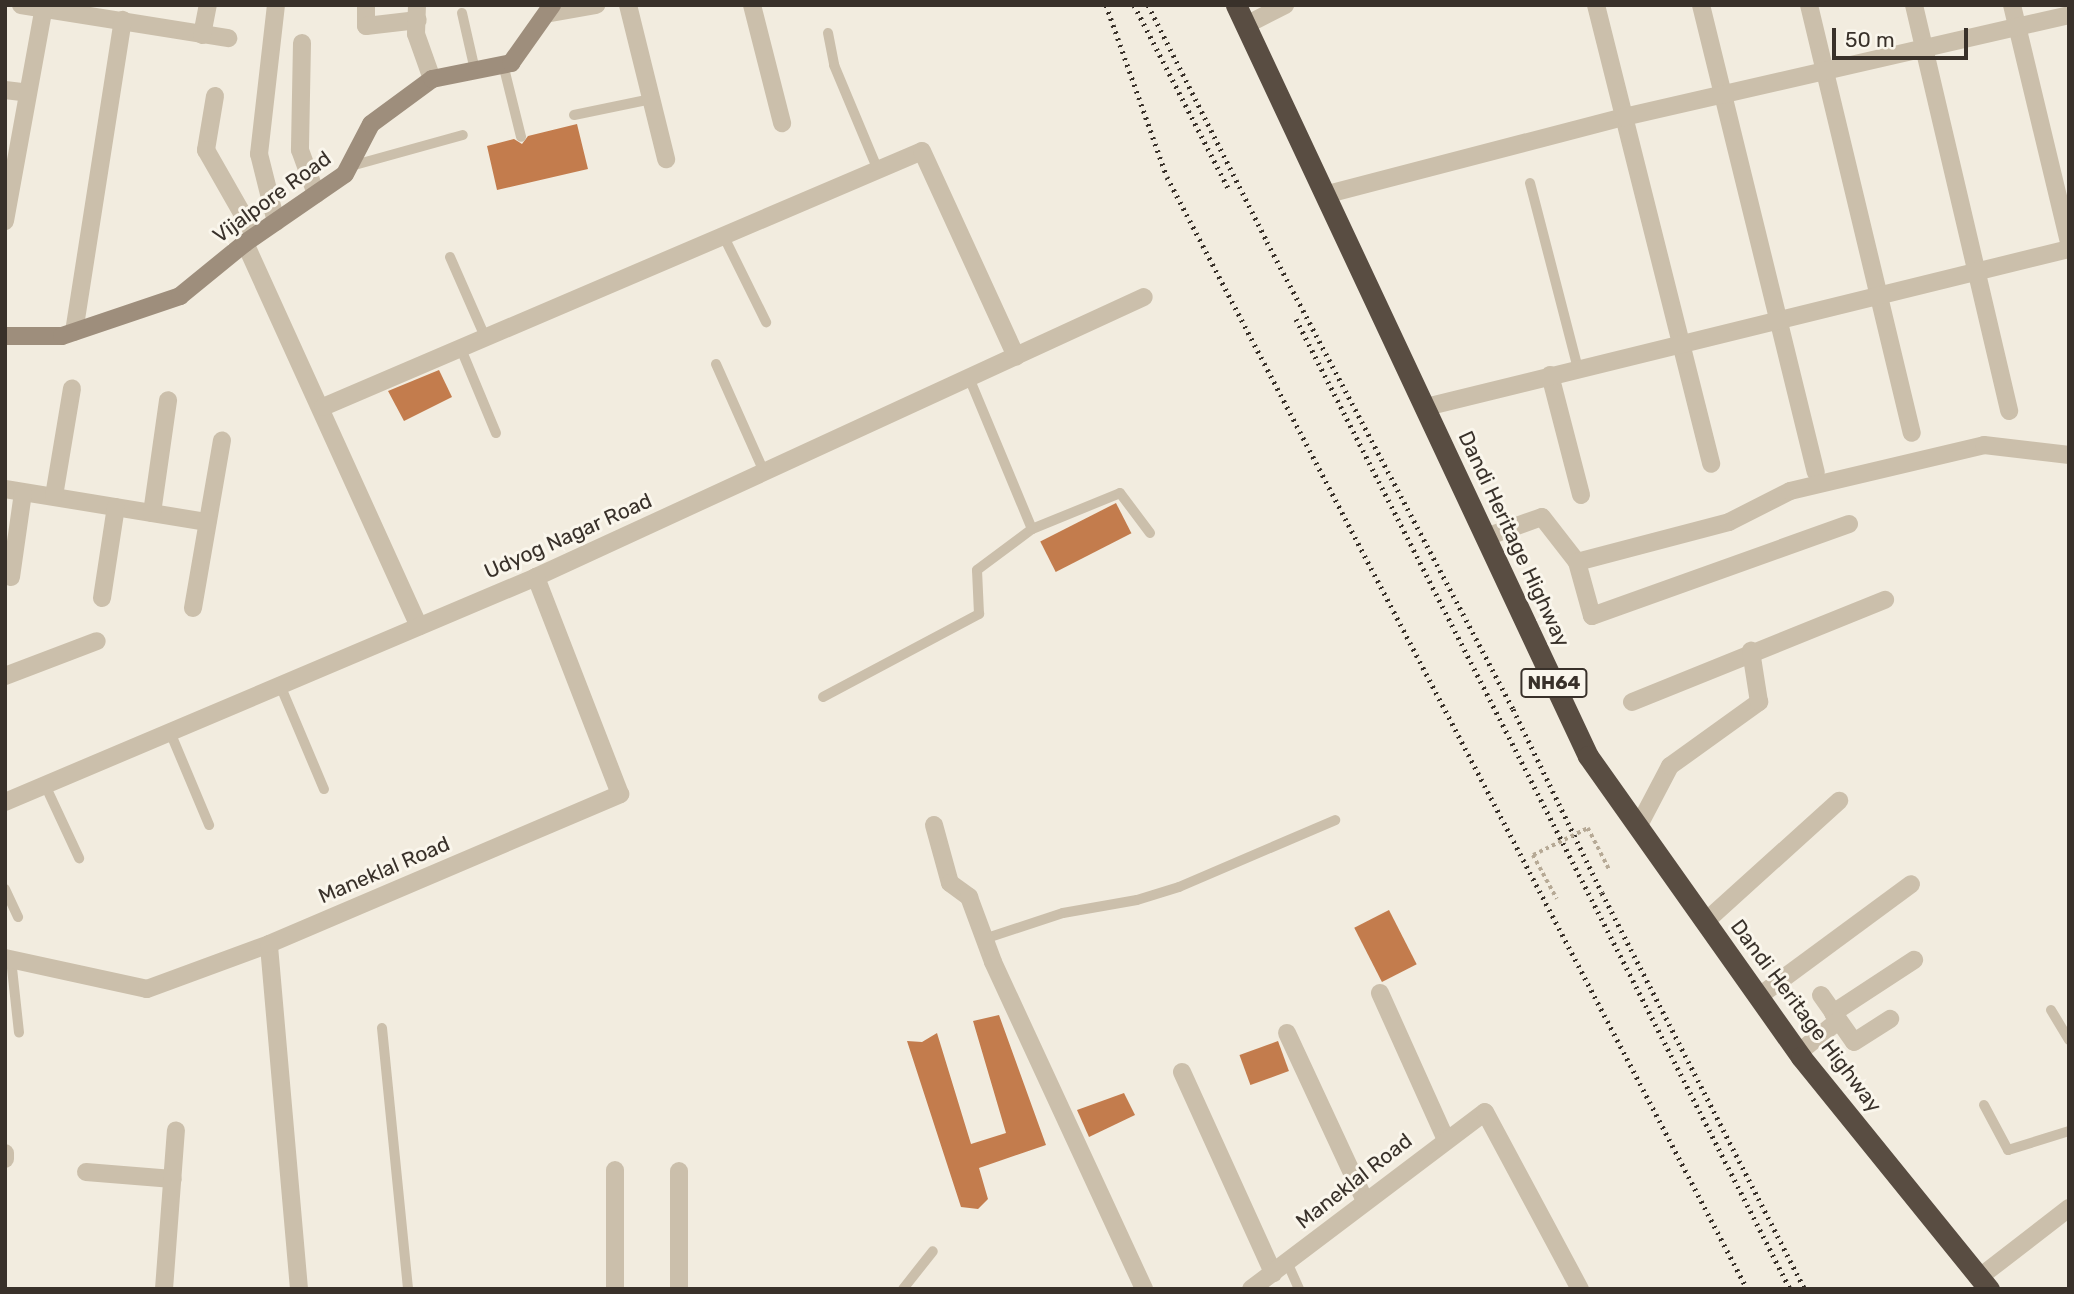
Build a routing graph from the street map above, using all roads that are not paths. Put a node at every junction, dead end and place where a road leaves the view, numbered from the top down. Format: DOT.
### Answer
graph roads {
  1 [pos="21,5"];
  2 [pos="208,5"];
  3 [pos="276,5"];
  4 [pos="366,5"];
  5 [pos="596,5"];
  6 [pos="628,5"];
  7 [pos="752,5"];
  8 [pos="1236,5"];
  9 [pos="1284,5"];
  10 [pos="1596,5"];
  11 [pos="1701,5"];
  12 [pos="1809,5"];
  13 [pos="1914,5"];
  14 [pos="2012,5"];
  15 [pos="51,7"];
  16 [pos="552,9"];
  17 [pos="417,13"];
  18 [pos="462,13"];
  19 [pos="2069,15"];
  20 [pos="123,20"];
  21 [pos="1246,26"];
  22 [pos="2018,27"];
  23 [pos="828,33"];
  24 [pos="202,35"];
  25 [pos="228,38"];
  26 [pos="302,43"];
  27 [pos="1924,50"];
  28 [pos="503,64"];
  29 [pos="475,70"];
  30 [pos="1825,71"];
  31 [pos="432,79"];
  32 [pos="5,90"];
  33 [pos="28,93"];
  34 [pos="1723,95"];
  35 [pos="215,96"];
  36 [pos="651,99"];
  37 [pos="574,116"];
  38 [pos="1624,117"];
  39 [pos="782,122"];
  40 [pos="463,135"];
  41 [pos="521,137"];
  42 [pos="666,159"];
  43 [pos="352,166"];
  44 [pos="878,170"];
  45 [pos="1530,183"];
  46 [pos="316,194"];
  47 [pos="1328,194"];
  48 [pos="5,221"];
  49 [pos="276,222"];
  50 [pos="725,239"];
  51 [pos="250,240"];
  52 [pos="2069,243"];
  53 [pos="2069,249"];
  54 [pos="450,257"];
  55 [pos="1979,272"];
  56 [pos="1879,296"];
  57 [pos="1144,297"];
  58 [pos="1780,321"];
  59 [pos="766,322"];
  60 [pos="74,332"];
  61 [pos="5,336"];
  62 [pos="486,339"];
  63 [pos="1682,342"];
  64 [pos="461,349"];
  65 [pos="1016,356"];
  66 [pos="716,364"];
  67 [pos="1578,368"];
  68 [pos="1550,375"];
  69 [pos="969,378"];
  70 [pos="72,389"];
  71 [pos="168,400"];
  72 [pos="323,407"];
  73 [pos="1426,407"];
  74 [pos="2009,411"];
  75 [pos="496,433"];
  76 [pos="1912,433"];
  77 [pos="222,440"];
  78 [pos="2069,455"];
  79 [pos="1711,464"];
  80 [pos="764,472"];
  81 [pos="1816,472"];
  82 [pos="14,491"];
  83 [pos="1581,495"];
  84 [pos="54,496"];
  85 [pos="116,507"];
  86 [pos="152,513"];
  87 [pos="206,522"];
  88 [pos="1849,524"];
  89 [pos="1032,529"];
  90 [pos="1150,533"];
  91 [pos="1486,537"];
  92 [pos="1577,562"];
  93 [pos="11,577"];
  94 [pos="536,577"];
  95 [pos="102,598"];
  96 [pos="1885,600"];
  97 [pos="194,608"];
  98 [pos="419,626"];
  99 [pos="97,641"];
  100 [pos="1751,651"];
  101 [pos="5,676"];
  102 [pos="280,685"];
  103 [pos="823,697"];
  104 [pos="1632,702"];
  105 [pos="170,732"];
  106 [pos="45,785"];
  107 [pos="324,789"];
  108 [pos="1839,801"];
  109 [pos="5,802"];
  110 [pos="1335,820"];
  111 [pos="209,825"];
  112 [pos="934,825"];
  113 [pos="1638,827"];
  114 [pos="79,858"];
  115 [pos="1911,884"];
  116 [pos="5,889"];
  117 [pos="18,917"];
  118 [pos="1705,922"];
  119 [pos="984,939"];
  120 [pos="269,944"];
  121 [pos="8,959"];
  122 [pos="1914,960"];
  123 [pos="1380,993"];
  124 [pos="1821,995"];
  125 [pos="1758,997"];
  126 [pos="2051,1010"];
  127 [pos="1836,1017"];
  128 [pos="1890,1019"];
  129 [pos="382,1028"];
  130 [pos="19,1032"];
  131 [pos="1287,1032"];
  132 [pos="2069,1040"];
  133 [pos="1798,1054"];
  134 [pos="1182,1072"];
  135 [pos="1984,1105"];
  136 [pos="176,1130"];
  137 [pos="2069,1131"];
  138 [pos="1446,1139"];
  139 [pos="5,1153"];
  140 [pos="5,1158"];
  141 [pos="615,1170"];
  142 [pos="679,1171"];
  143 [pos="86,1172"];
  144 [pos="173,1180"];
  145 [pos="1365,1201"];
  146 [pos="2065,1211"];
  147 [pos="2069,1231"];
  148 [pos="933,1251"];
  149 [pos="1280,1267"];
  150 [pos="1985,1282"];
  151 [pos="164,1289"];
  152 [pos="299,1289"];
  153 [pos="408,1289"];
  154 [pos="615,1289"];
  155 [pos="679,1289"];
  156 [pos="902,1289"];
  157 [pos="1144,1289"];
  158 [pos="1251,1289"];
  159 [pos="1299,1289"];
  160 [pos="1580,1289"];
  1 -- 15 [label="street"];
  2 -- 24 [label="street"];
  3 -- 49 [label="street"];
  4 -- 17 [label="street"];
  5 -- 16 [label="street"];
  6 -- 36 [label="street"];
  7 -- 39 [label="street"];
  8 -- 21 [label="highway, Dandi Heritage Highway / NH64"];
  9 -- 21 [label="street"];
  10 -- 38 [label="street"];
  11 -- 34 [label="street"];
  12 -- 30 [label="street"];
  13 -- 27 [label="street"];
  14 -- 22 [label="street"];
  15 -- 20 [label="street"];
  15 -- 33 [label="street"];
  16 -- 28 [label="main road, Vijalpore Road"];
  17 -- 31 [label="street"];
  18 -- 29 [label="lane"];
  19 -- 22 [label="street"];
  20 -- 24 [label="street"];
  20 -- 60 [label="street"];
  21 -- 47 [label="highway, Dandi Heritage Highway / NH64"];
  22 -- 27 [label="street"];
  22 -- 52 [label="street"];
  23 -- 44 [label="lane"];
  24 -- 25 [label="street"];
  26 -- 46 [label="street"];
  27 -- 30 [label="street"];
  27 -- 55 [label="street"];
  28 -- 29 [label="main road, Vijalpore Road"];
  28 -- 41 [label="lane"];
  29 -- 31 [label="main road, Vijalpore Road"];
  30 -- 34 [label="street"];
  30 -- 56 [label="street"];
  31 -- 43 [label="main road, Vijalpore Road"];
  32 -- 33 [label="street"];
  33 -- 48 [label="street"];
  34 -- 38 [label="street"];
  34 -- 58 [label="street"];
  35 -- 51 [label="street"];
  36 -- 37 [label="lane"];
  36 -- 42 [label="street"];
  38 -- 47 [label="street"];
  38 -- 63 [label="street"];
  40 -- 43 [label="lane"];
  43 -- 46 [label="main road, Vijalpore Road"];
  44 -- 50 [label="street"];
  44 -- 65 [label="street"];
  45 -- 67 [label="lane"];
  46 -- 49 [label="main road, Vijalpore Road"];
  47 -- 73 [label="highway, Dandi Heritage Highway / NH64"];
  49 -- 51 [label="main road, Vijalpore Road"];
  50 -- 59 [label="lane"];
  50 -- 62 [label="street"];
  51 -- 60 [label="main road, Vijalpore Road"];
  51 -- 72 [label="street"];
  53 -- 55 [label="street"];
  54 -- 62 [label="lane"];
  55 -- 56 [label="street"];
  55 -- 74 [label="street"];
  56 -- 58 [label="street"];
  56 -- 76 [label="street"];
  57 -- 65 [label="street, Udyog Nagar Road"];
  58 -- 63 [label="street"];
  58 -- 81 [label="street"];
  60 -- 61 [label="main road, Vijalpore Road"];
  62 -- 64 [label="street"];
  63 -- 67 [label="street"];
  63 -- 79 [label="street"];
  64 -- 72 [label="street"];
  64 -- 75 [label="lane"];
  65 -- 69 [label="street, Udyog Nagar Road"];
  66 -- 80 [label="lane"];
  67 -- 68 [label="street"];
  68 -- 73 [label="street"];
  68 -- 83 [label="street"];
  69 -- 80 [label="street, Udyog Nagar Road"];
  69 -- 89 [label="lane"];
  70 -- 84 [label="street"];
  71 -- 86 [label="street"];
  72 -- 98 [label="street"];
  73 -- 91 [label="highway, Dandi Heritage Highway / NH64"];
  77 -- 87 [label="street"];
  78 -- 92 [label="street"];
  80 -- 94 [label="street, Udyog Nagar Road"];
  82 -- 84 [label="street"];
  82 -- 93 [label="street"];
  84 -- 85 [label="street"];
  85 -- 86 [label="street"];
  85 -- 95 [label="street"];
  86 -- 87 [label="street"];
  87 -- 97 [label="street"];
  88 -- 92 [label="street"];
  89 -- 90 [label="lane"];
  89 -- 103 [label="lane"];
  91 -- 92 [label="street"];
  91 -- 113 [label="highway, Dandi Heritage Highway / NH64"];
  94 -- 98 [label="street, Udyog Nagar Road"];
  94 -- 120 [label="street, Maneklal Road"];
  96 -- 100 [label="street"];
  98 -- 102 [label="street, Udyog Nagar Road"];
  99 -- 101 [label="street"];
  100 -- 104 [label="street"];
  100 -- 113 [label="street"];
  102 -- 105 [label="street, Udyog Nagar Road"];
  102 -- 107 [label="lane"];
  105 -- 106 [label="street, Udyog Nagar Road"];
  105 -- 111 [label="lane"];
  106 -- 109 [label="street, Udyog Nagar Road"];
  106 -- 114 [label="lane"];
  108 -- 118 [label="street"];
  110 -- 119 [label="lane"];
  112 -- 119 [label="street"];
  113 -- 118 [label="highway, Dandi Heritage Highway / NH64"];
  115 -- 125 [label="street"];
  116 -- 117 [label="lane"];
  118 -- 125 [label="highway, Dandi Heritage Highway / NH64"];
  119 -- 157 [label="street"];
  120 -- 121 [label="street"];
  120 -- 152 [label="street"];
  121 -- 130 [label="lane"];
  122 -- 127 [label="street"];
  123 -- 138 [label="street"];
  124 -- 127 [label="street"];
  125 -- 133 [label="highway, Dandi Heritage Highway / NH64"];
  126 -- 132 [label="lane"];
  127 -- 128 [label="street"];
  127 -- 133 [label="street"];
  129 -- 153 [label="lane"];
  131 -- 145 [label="street"];
  133 -- 150 [label="highway, Dandi Heritage Highway / NH64"];
  134 -- 149 [label="street"];
  135 -- 137 [label="lane"];
  136 -- 144 [label="street"];
  138 -- 145 [label="street, Maneklal Road"];
  138 -- 160 [label="street, Maneklal Road"];
  139 -- 140 [label="street"];
  141 -- 154 [label="street"];
  142 -- 155 [label="street"];
  143 -- 144 [label="street"];
  144 -- 151 [label="street"];
  145 -- 149 [label="street, Maneklal Road"];
  146 -- 147 [label="street"];
  146 -- 150 [label="street"];
  148 -- 156 [label="lane"];
  149 -- 158 [label="street, Maneklal Road"];
  149 -- 159 [label="lane"];
}
